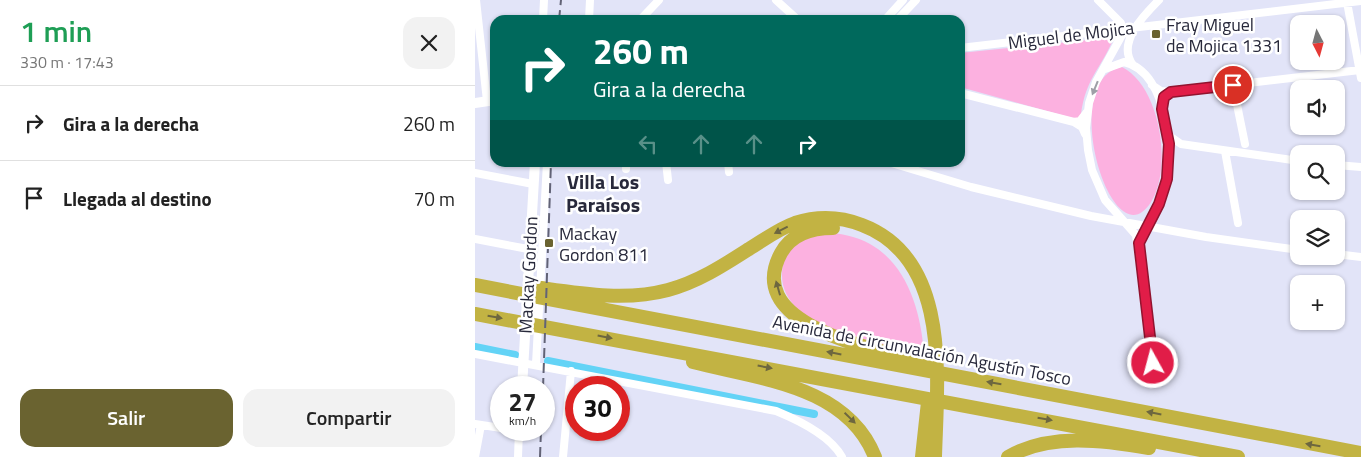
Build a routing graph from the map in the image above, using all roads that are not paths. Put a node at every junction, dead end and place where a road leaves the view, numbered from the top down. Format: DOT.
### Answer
graph roads {
  1 [pos="476,0"];
  2 [pos="544,0"];
  3 [pos="590,0"];
  4 [pos="659,0"];
  5 [pos="903,0"];
  6 [pos="916,0"];
  7 [pos="1098,0"];
  8 [pos="1159,0"];
  9 [pos="779,1"];
  10 [pos="1361,1"];
  11 [pos="1347,2"];
  12 [pos="543,15"];
  13 [pos="589,15"];
  14 [pos="645,15"];
  15 [pos="793,15"];
  16 [pos="890,15"];
  17 [pos="902,15"];
  18 [pos="1137,27"];
  19 [pos="1122,29"];
  20 [pos="965,47"];
  21 [pos="1133,65"];
  22 [pos="1104,70"];
  23 [pos="1360,74"];
  24 [pos="1152,85"];
  25 [pos="1233,85"];
  26 [pos="1171,92"];
  27 [pos="490,94"];
  28 [pos="965,94"];
  29 [pos="490,101"];
  30 [pos="475,103"];
  31 [pos="1162,109"];
  32 [pos="1087,112"];
  33 [pos="1074,122"];
  34 [pos="1168,134"];
  35 [pos="1087,137"];
  36 [pos="1181,144"];
  37 [pos="1245,144"];
  38 [pos="1225,151"];
  39 [pos="1169,156"];
  40 [pos="1290,160"];
  41 [pos="1345,166"];
  42 [pos="535,167"];
  43 [pos="547,167"];
  44 [pos="667,167"];
  45 [pos="728,167"];
  46 [pos="905,167"];
  47 [pos="1361,167"];
  48 [pos="729,172"];
  49 [pos="475,173"];
  50 [pos="668,180"];
  51 [pos="533,184"];
  52 [pos="1105,200"];
  53 [pos="1155,212"];
  54 [pos="1091,216"];
  55 [pos="1124,222"];
  56 [pos="1238,223"];
  57 [pos="1148,225"];
  58 [pos="1163,230"];
  59 [pos="475,239"];
  60 [pos="1139,248"];
  61 [pos="529,249"];
  62 [pos="1290,249"];
  63 [pos="1345,255"];
  64 [pos="1361,257"];
  65 [pos="475,277"];
  66 [pos="475,285"];
  67 [pos="517,288"];
  68 [pos="559,296"];
  69 [pos="475,314"];
  70 [pos="658,347"];
  71 [pos="933,352"];
  72 [pos="475,354"];
  73 [pos="523,362"];
  74 [pos="1153,363"];
  75 [pos="536,364"];
  76 [pos="571,371"];
  77 [pos="522,376"];
  78 [pos="973,380"];
  79 [pos="932,418"];
  80 [pos="478,424"];
  81 [pos="518,441"];
  82 [pos="1361,453"];
  83 [pos="841,454"];
  84 [pos="475,456"];
  85 [pos="517,457"];
  86 [pos="563,457"];
  87 [pos="875,457"];
  88 [pos="922,457"];
  89 [pos="935,457"];
  90 [pos="1008,457"];
  91 [pos="1196,457"];
  92 [pos="1238,457"];
  1 -- 27 [label="street"];
  2 -- 12 [label="street"];
  3 -- 13 [label="street"];
  4 -- 14 [label="street"];
  5 -- 16 [label="street"];
  6 -- 17 [label="street"];
  7 -- 19 [label="street"];
  8 -- 18 [label="street"];
  9 -- 15 [label="street"];
  10 -- 11 [label="street, Miguel de Mojica"];
  11 -- 18 [label="street, Miguel de Mojica"];
  11 -- 23 [label="street"];
  18 -- 19 [label="street, Miguel de Mojica"];
  18 -- 21 [label="street"];
  19 -- 20 [label="street, Miguel de Mojica"];
  19 -- 22 [label="street"];
  21 -- 22 [label="street"];
  21 -- 24 [label="street"];
  22 -- 32 [label="street, one-way"];
  23 -- 25 [label="street"];
  24 -- 26 [label="street"];
  24 -- 31 [label="street"];
  25 -- 26 [label="street"];
  25 -- 37 [label="street"];
  26 -- 31 [label="street"];
  28 -- 33 [label="street"];
  29 -- 30 [label="main road"];
  31 -- 34 [label="street"];
  32 -- 33 [label="street"];
  32 -- 35 [label="street"];
  33 -- 35 [label="street"];
  34 -- 36 [label="street"];
  34 -- 39 [label="street"];
  35 -- 52 [label="street"];
  36 -- 38 [label="street"];
  36 -- 39 [label="street"];
  38 -- 40 [label="street"];
  38 -- 56 [label="street"];
  39 -- 53 [label="street"];
  41 -- 47 [label="street"];
  42 -- 51 [label="main road, Mackay Gordon"];
  43 -- 75 [label="street"];
  44 -- 50 [label="street"];
  45 -- 48 [label="street"];
  46 -- 54 [label="street"];
  49 -- 51 [label="street"];
  51 -- 61 [label="main road, Mackay Gordon"];
  52 -- 54 [label="street"];
  52 -- 55 [label="street"];
  53 -- 57 [label="street"];
  53 -- 58 [label="street"];
  54 -- 55 [label="street"];
  55 -- 57 [label="street"];
  55 -- 60 [label="street"];
  57 -- 58 [label="street"];
  57 -- 60 [label="street"];
  58 -- 62 [label="street"];
  59 -- 61 [label="street"];
  60 -- 74 [label="street"];
  61 -- 73 [label="main road, Mackay Gordon"];
  63 -- 64 [label="street"];
  65 -- 67 [label="highway"];
  66 -- 67 [label="highway, Avenida de Circunvalación Agustín Tosco"];
  67 -- 68 [label="highway, Avenida de Circunvalación Agustín Tosco"];
  71 -- 68 [label="highway, one-way"];
  78 -- 68 [label="highway, Avenida de Circunvalación Agustín Tosco, one-way"];
  69 -- 70 [label="highway, one-way"];
  70 -- 87 [label="highway, one-way"];
  70 -- 92 [label="highway, one-way"];
  78 -- 71 [label="highway, one-way"];
  71 -- 79 [label="highway"];
  72 -- 73 [label="street"];
  73 -- 75 [label="street"];
  73 -- 77 [label="main road, Mackay Gordon"];
  75 -- 76 [label="street"];
  76 -- 83 [label="street"];
  76 -- 86 [label="street"];
  82 -- 78 [label="highway, Avenida de Circunvalación Agustín Tosco, one-way"];
  79 -- 88 [label="highway"];
  79 -- 89 [label="highway"];
  80 -- 84 [label="street"];
  81 -- 85 [label="street"];
  90 -- 91 [label="highway"];
}
